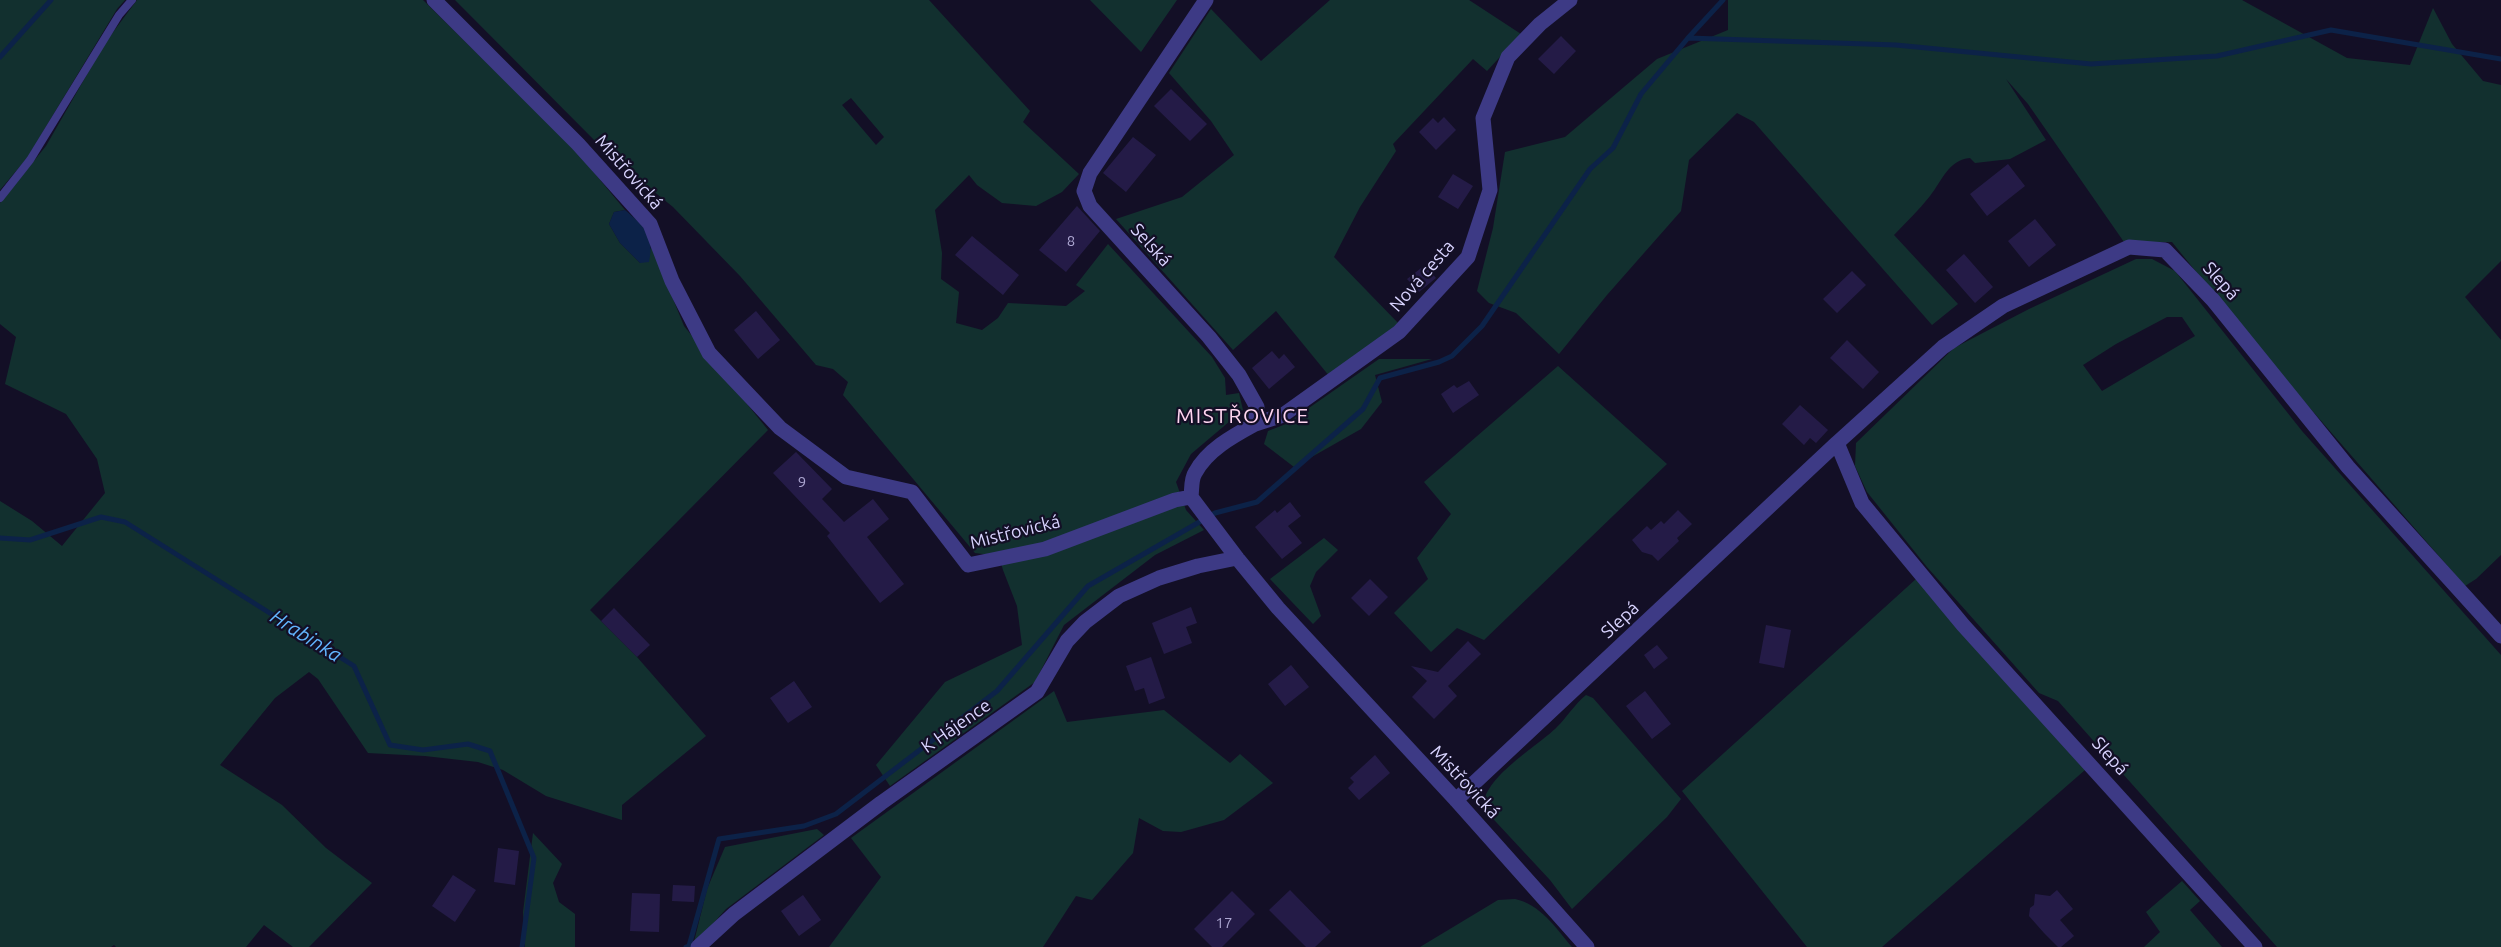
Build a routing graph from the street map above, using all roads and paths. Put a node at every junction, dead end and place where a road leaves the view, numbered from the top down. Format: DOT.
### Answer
graph roads {
  1 [pos="132,0"];
  2 [pos="434,0"];
  3 [pos="1206,0"];
  4 [pos="1570,0"];
  5 [pos="0,198"];
  6 [pos="1255,424"];
  7 [pos="1837,443"];
  8 [pos="1191,497"];
  9 [pos="1237,558"];
  10 [pos="2501,636"];
  11 [pos="1456,800"];
  12 [pos="698,947"];
  13 [pos="1587,947"];
  14 [pos="2255,947"];
  1 -- 5 [label="lane"];
  2 -- 8 [label="street, Mistřovická"];
  3 -- 6 [label="street, Selská"];
  4 -- 6 [label="street, Nová cesta"];
  6 -- 8 [label="street"];
  7 -- 10 [label="street, Slepá"];
  7 -- 11 [label="street, Slepá"];
  7 -- 14 [label="street, Slepá"];
  8 -- 9 [label="street, Mistřovická"];
  9 -- 11 [label="street, Mistřovická"];
  9 -- 12 [label="street, K Hájence"];
  11 -- 13 [label="street, Mistřovická"];
}
